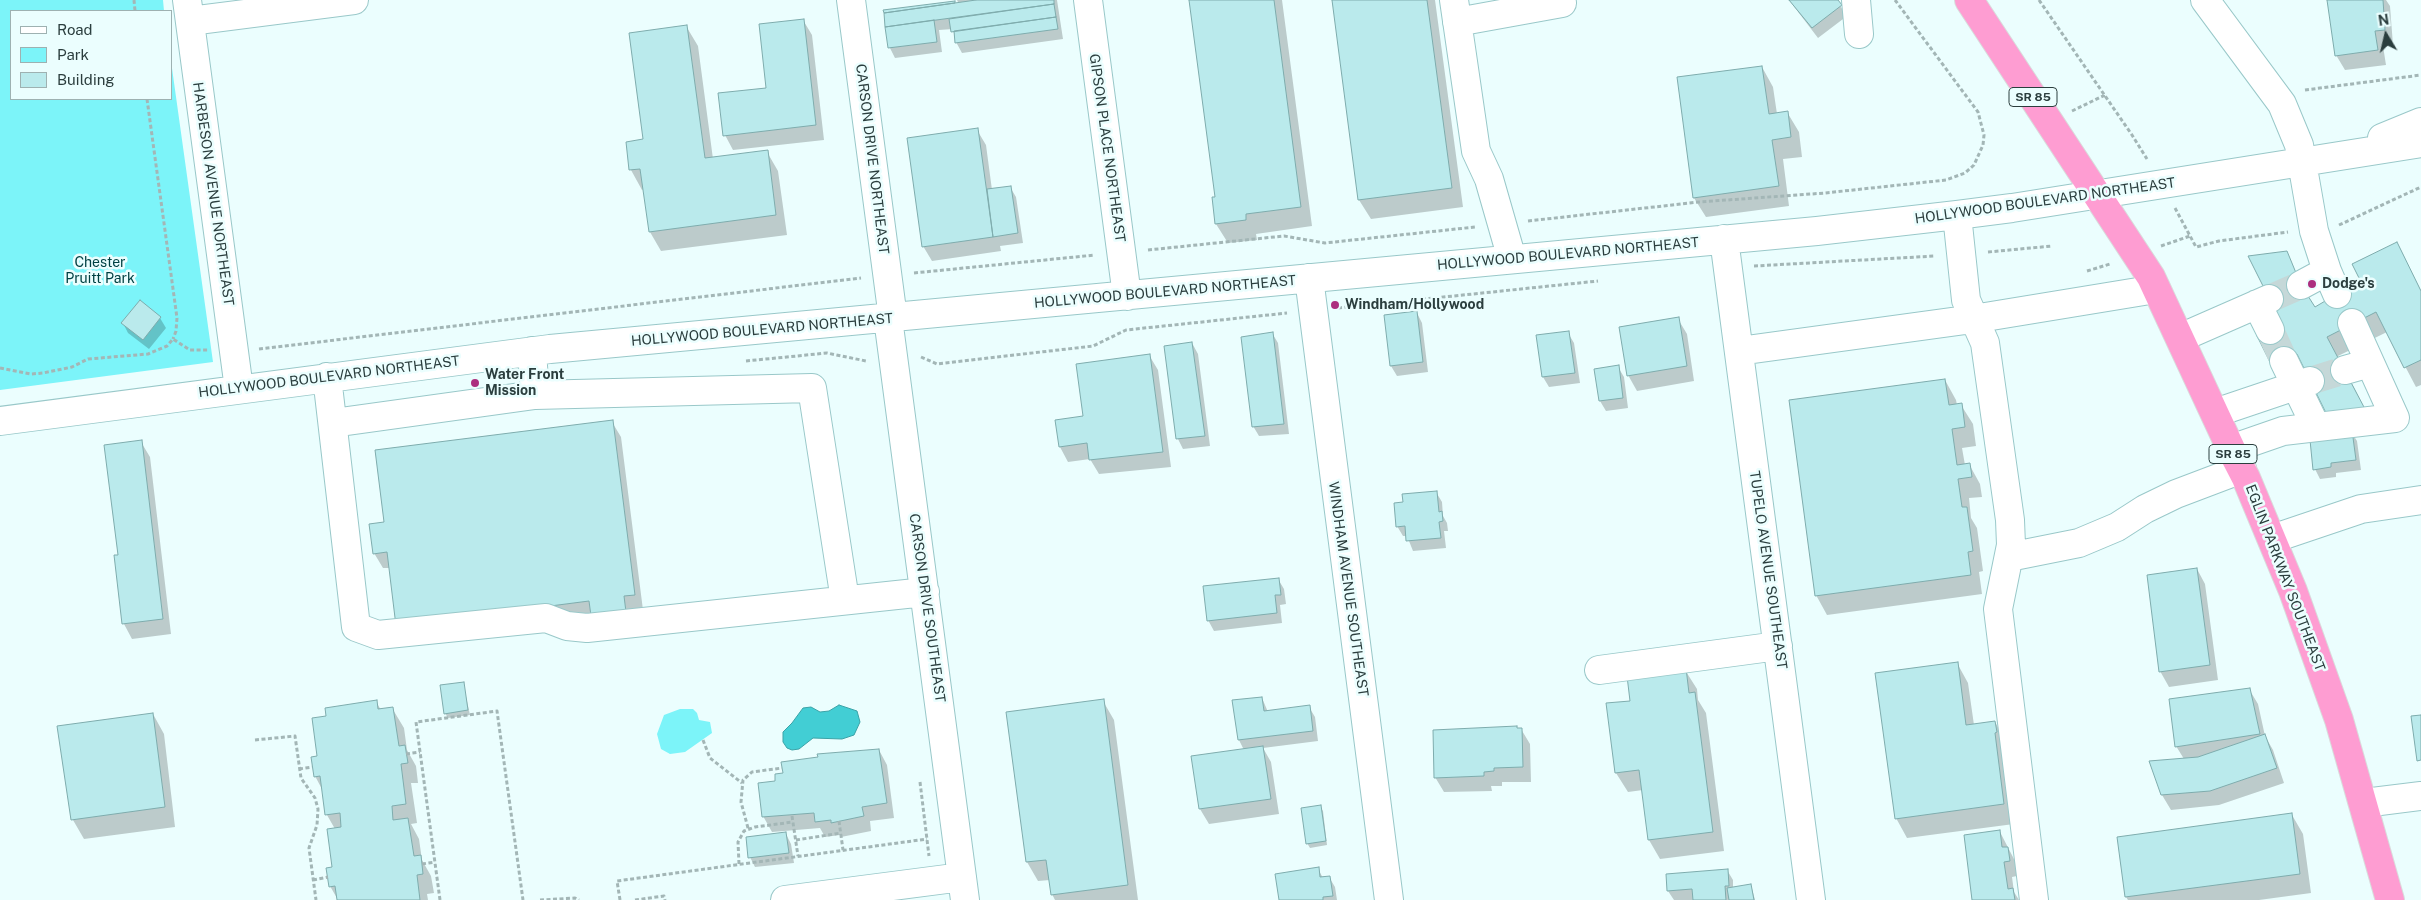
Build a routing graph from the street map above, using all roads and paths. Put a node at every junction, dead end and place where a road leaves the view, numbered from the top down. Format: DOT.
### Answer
graph roads {
  1 [pos="354,0"];
  2 [pos="851,0"];
  3 [pos="1088,0"];
  4 [pos="1856,0"];
  5 [pos="1895,0"];
  6 [pos="1969,0"];
  7 [pos="2039,0"];
  8 [pos="2205,0"];
  9 [pos="1562,2"];
  10 [pos="189,11"];
  11 [pos="1455,11"];
  12 [pos="1859,34"];
  13 [pos="2421,75"];
  14 [pos="2105,94"];
  15 [pos="2275,94"];
  16 [pos="147,100"];
  17 [pos="2421,122"];
  18 [pos="2050,123"];
  19 [pos="2421,143"];
  20 [pos="2329,158"];
  21 [pos="2302,162"];
  22 [pos="2161,184"];
  23 [pos="2096,194"];
  24 [pos="1957,215"];
  25 [pos="1503,224"];
  26 [pos="1724,239"];
  27 [pos="2052,246"];
  28 [pos="2196,247"];
  29 [pos="1121,252"];
  30 [pos="1960,254"];
  31 [pos="1512,259"];
  32 [pos="1728,268"];
  33 [pos="887,276"];
  34 [pos="1309,278"];
  35 [pos="1604,280"];
  36 [pos="2301,285"];
  37 [pos="2156,289"];
  38 [pos="1127,296"];
  39 [pos="1313,311"];
  40 [pos="893,318"];
  41 [pos="1973,319"];
  42 [pos="2352,323"];
  43 [pos="2270,330"];
  44 [pos="2180,338"];
  45 [pos="173,339"];
  46 [pos="532,351"];
  47 [pos="1739,351"];
  48 [pos="234,352"];
  49 [pos="893,354"];
  50 [pos="2284,361"];
  51 [pos="740,362"];
  52 [pos="0,368"];
  53 [pos="327,377"];
  54 [pos="2303,384"];
  55 [pos="239,389"];
  56 [pos="535,395"];
  57 [pos="2216,413"];
  58 [pos="0,421"];
  59 [pos="333,423"];
  60 [pos="2316,427"];
  61 [pos="2236,459"];
  62 [pos="2421,500"];
  63 [pos="2272,539"];
  64 [pos="2008,557"];
  65 [pos="925,592"];
  66 [pos="845,600"];
  67 [pos="1778,646"];
  68 [pos="1599,670"];
  69 [pos="255,740"];
  70 [pos="703,740"];
  71 [pos="420,752"];
  72 [pos="406,754"];
  73 [pos="312,767"];
  74 [pos="782,768"];
  75 [pos="299,769"];
  76 [pos="742,782"];
  77 [pos="2421,796"];
  78 [pos="2364,803"];
  79 [pos="792,816"];
  80 [pos="839,821"];
  81 [pos="793,822"];
  82 [pos="748,828"];
  83 [pos="841,833"];
  84 [pos="927,839"];
  85 [pos="796,840"];
  86 [pos="843,850"];
  87 [pos="798,856"];
  88 [pos="435,862"];
  89 [pos="422,864"];
  90 [pos="738,864"];
  91 [pos="328,877"];
  92 [pos="313,880"];
  93 [pos="964,888"];
  94 [pos="316,900"];
  95 [pos="440,900"];
  96 [pos="523,900"];
  97 [pos="540,900"];
  98 [pos="578,900"];
  99 [pos="620,900"];
  100 [pos="635,900"];
  101 [pos="665,900"];
  102 [pos="785,900"];
  103 [pos="1389,900"];
  104 [pos="1812,900"];
  105 [pos="2034,900"];
  106 [pos="2390,900"];
  1 -- 10 [label="street"];
  2 -- 33 [label="street, CARSON DRIVE NORTHEAST"];
  3 -- 29 [label="street, GIPSON PLACE NORTHEAST"];
  4 -- 12 [label="street"];
  5 -- 25 [label="path"];
  6 -- 18 [label="highway, SR 85"];
  7 -- 14 [label="path"];
  8 -- 15 [label="street"];
  9 -- 11 [label="street"];
  10 -- 48 [label="street, HARBESON AVENUE NORTHEAST"];
  11 -- 25 [label="street"];
  13 -- 15 [label="path"];
  14 -- 18 [label="path"];
  14 -- 22 [label="path"];
  15 -- 21 [label="street"];
  16 -- 45 [label="path"];
  17 -- 20 [label="street, HOLLYWOOD BOULEVARD NORTHEAST"];
  18 -- 23 [label="highway, SR 85"];
  19 -- 20 [label="street, HOLLYWOOD BOULEVARD NORTHEAST"];
  20 -- 21 [label="street, HOLLYWOOD BOULEVARD NORTHEAST"];
  21 -- 22 [label="street, HOLLYWOOD BOULEVARD NORTHEAST"];
  21 -- 36 [label="street"];
  22 -- 23 [label="street, HOLLYWOOD BOULEVARD NORTHEAST"];
  22 -- 28 [label="path"];
  23 -- 24 [label="street, HOLLYWOOD BOULEVARD NORTHEAST"];
  23 -- 37 [label="highway, EGLIN PARKWAY SOUTHEAST / SR 85"];
  24 -- 26 [label="street, HOLLYWOOD BOULEVARD NORTHEAST"];
  24 -- 30 [label="street"];
  25 -- 29 [label="path"];
  25 -- 31 [label="street"];
  26 -- 31 [label="street, HOLLYWOOD BOULEVARD NORTHEAST"];
  26 -- 32 [label="street, TUPELO AVENUE SOUTHEAST"];
  27 -- 30 [label="path"];
  29 -- 33 [label="path"];
  29 -- 38 [label="street, GIPSON PLACE NORTHEAST"];
  30 -- 32 [label="path"];
  30 -- 41 [label="street"];
  31 -- 34 [label="street, HOLLYWOOD BOULEVARD NORTHEAST"];
  32 -- 47 [label="street, TUPELO AVENUE SOUTHEAST"];
  33 -- 40 [label="street, CARSON DRIVE NORTHEAST"];
  33 -- 48 [label="path"];
  34 -- 38 [label="street, HOLLYWOOD BOULEVARD NORTHEAST"];
  34 -- 39 [label="street, WINDHAM AVENUE SOUTHEAST"];
  35 -- 39 [label="path"];
  37 -- 41 [label="street"];
  37 -- 44 [label="highway, EGLIN PARKWAY SOUTHEAST / SR 85"];
  38 -- 40 [label="street, HOLLYWOOD BOULEVARD NORTHEAST"];
  39 -- 49 [label="path"];
  39 -- 103 [label="street, WINDHAM AVENUE SOUTHEAST"];
  40 -- 46 [label="street, HOLLYWOOD BOULEVARD NORTHEAST"];
  40 -- 49 [label="street, CARSON DRIVE SOUTHEAST"];
  41 -- 47 [label="street"];
  41 -- 64 [label="street"];
  42 -- 60 [label="street"];
  43 -- 44 [label="street"];
  44 -- 57 [label="highway, EGLIN PARKWAY SOUTHEAST / SR 85"];
  45 -- 48 [label="path"];
  45 -- 52 [label="path"];
  46 -- 53 [label="street, HOLLYWOOD BOULEVARD NORTHEAST"];
  46 -- 56 [label="street"];
  47 -- 67 [label="street, TUPELO AVENUE SOUTHEAST"];
  48 -- 55 [label="street, HARBESON AVENUE NORTHEAST"];
  49 -- 51 [label="path"];
  49 -- 65 [label="street, CARSON DRIVE SOUTHEAST"];
  50 -- 54 [label="street"];
  53 -- 55 [label="street, HOLLYWOOD BOULEVARD NORTHEAST"];
  53 -- 59 [label="street"];
  54 -- 57 [label="street"];
  54 -- 60 [label="street"];
  55 -- 58 [label="street, HOLLYWOOD BOULEVARD NORTHEAST"];
  56 -- 59 [label="street"];
  56 -- 66 [label="street"];
  57 -- 61 [label="highway, EGLIN PARKWAY SOUTHEAST / SR 85"];
  59 -- 66 [label="street"];
  60 -- 61 [label="street"];
  61 -- 63 [label="highway, EGLIN PARKWAY SOUTHEAST / SR 85"];
  61 -- 64 [label="street"];
  62 -- 63 [label="street"];
  63 -- 78 [label="highway, EGLIN PARKWAY SOUTHEAST / SR 85"];
  64 -- 105 [label="street"];
  65 -- 66 [label="street"];
  65 -- 93 [label="street, CARSON DRIVE SOUTHEAST"];
  67 -- 68 [label="street"];
  67 -- 104 [label="street, TUPELO AVENUE SOUTHEAST"];
  69 -- 75 [label="path"];
  70 -- 76 [label="path"];
  71 -- 72 [label="path"];
  71 -- 88 [label="path"];
  71 -- 96 [label="path"];
  73 -- 75 [label="path"];
  74 -- 76 [label="path"];
  75 -- 92 [label="path"];
  76 -- 82 [label="path"];
  77 -- 78 [label="street"];
  78 -- 106 [label="highway, EGLIN PARKWAY SOUTHEAST / SR 85"];
  79 -- 81 [label="path"];
  80 -- 83 [label="path"];
  81 -- 82 [label="path"];
  81 -- 85 [label="path"];
  82 -- 90 [label="path"];
  83 -- 85 [label="path"];
  83 -- 86 [label="path"];
  84 -- 86 [label="path"];
  85 -- 87 [label="path"];
  86 -- 87 [label="path"];
  87 -- 90 [label="path"];
  88 -- 89 [label="path"];
  88 -- 95 [label="path"];
  90 -- 99 [label="path"];
  91 -- 92 [label="path"];
  92 -- 94 [label="path"];
  93 -- 102 [label="street"];
  97 -- 98 [label="path"];
  100 -- 101 [label="path"];
}
